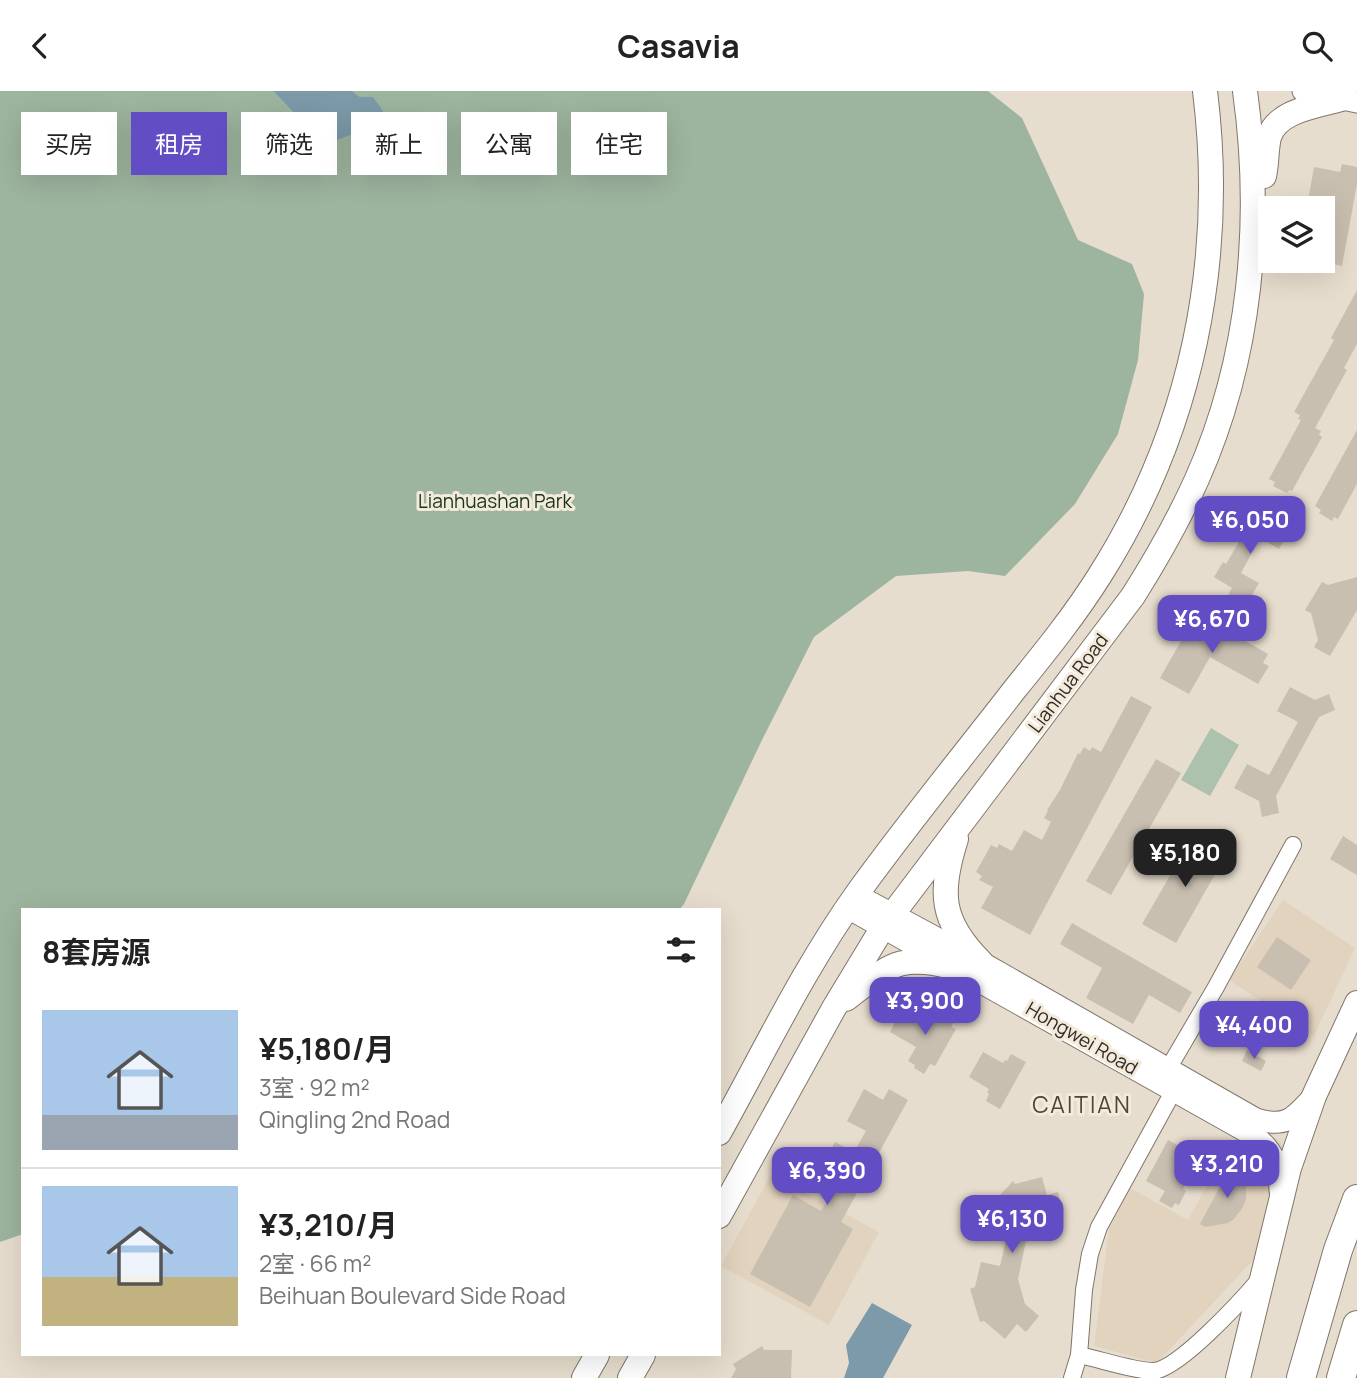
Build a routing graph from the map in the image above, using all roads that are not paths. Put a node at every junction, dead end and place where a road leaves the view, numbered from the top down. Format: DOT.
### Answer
graph roads {
  1 [pos="1205,91"];
  2 [pos="1245,91"];
  3 [pos="1303,91"];
  4 [pos="1349,100"];
  5 [pos="1253,210"];
  6 [pos="961,824"];
  7 [pos="1293,845"];
  8 [pos="852,901"];
  9 [pos="888,921"];
  10 [pos="970,966"];
  11 [pos="1357,1003"];
  12 [pos="834,1008"];
  13 [pos="1171,1079"];
  14 [pos="1314,1096"];
  15 [pos="721,1129"];
  16 [pos="1280,1197"];
  17 [pos="1357,1199"];
  18 [pos="721,1212"];
  19 [pos="1260,1280"];
  20 [pos="1357,1325"];
  21 [pos="1079,1355"];
  22 [pos="596,1356"];
  23 [pos="642,1356"];
  24 [pos="584,1378"];
  25 [pos="630,1378"];
  26 [pos="1072,1378"];
  27 [pos="1238,1378"];
  28 [pos="1301,1378"];
  29 [pos="1341,1378"];
  1 -- 8 [label="main road, Lianhua Road"];
  2 -- 5 [label="main road, Lianhua Road"];
  3 -- 4 [label="street"];
  4 -- 5 [label="main road"];
  5 -- 6 [label="main road, Lianhua Road"];
  6 -- 9 [label="main road, Lianhua Road"];
  6 -- 10 [label="main road"];
  7 -- 13 [label="street"];
  8 -- 9 [label="street, Hongwei Road"];
  8 -- 15 [label="main road, Lianhua Road"];
  9 -- 10 [label="street, Hongwei Road"];
  9 -- 12 [label="main road, Lianhua Road"];
  10 -- 12 [label="main road"];
  10 -- 13 [label="street, Hongwei Road"];
  11 -- 14 [label="main road"];
  12 -- 18 [label="main road, Lianhua Road"];
  13 -- 14 [label="street, Hongwei Road"];
  13 -- 16 [label="street, Hongwei Road"];
  13 -- 21 [label="street"];
  14 -- 16 [label="main road"];
  16 -- 19 [label="main road"];
  17 -- 28 [label="highway"];
  19 -- 21 [label="street"];
  19 -- 27 [label="main road"];
  20 -- 29 [label="highway"];
  21 -- 26 [label="street"];
  22 -- 24 [label="main road"];
  23 -- 25 [label="main road"];
}
